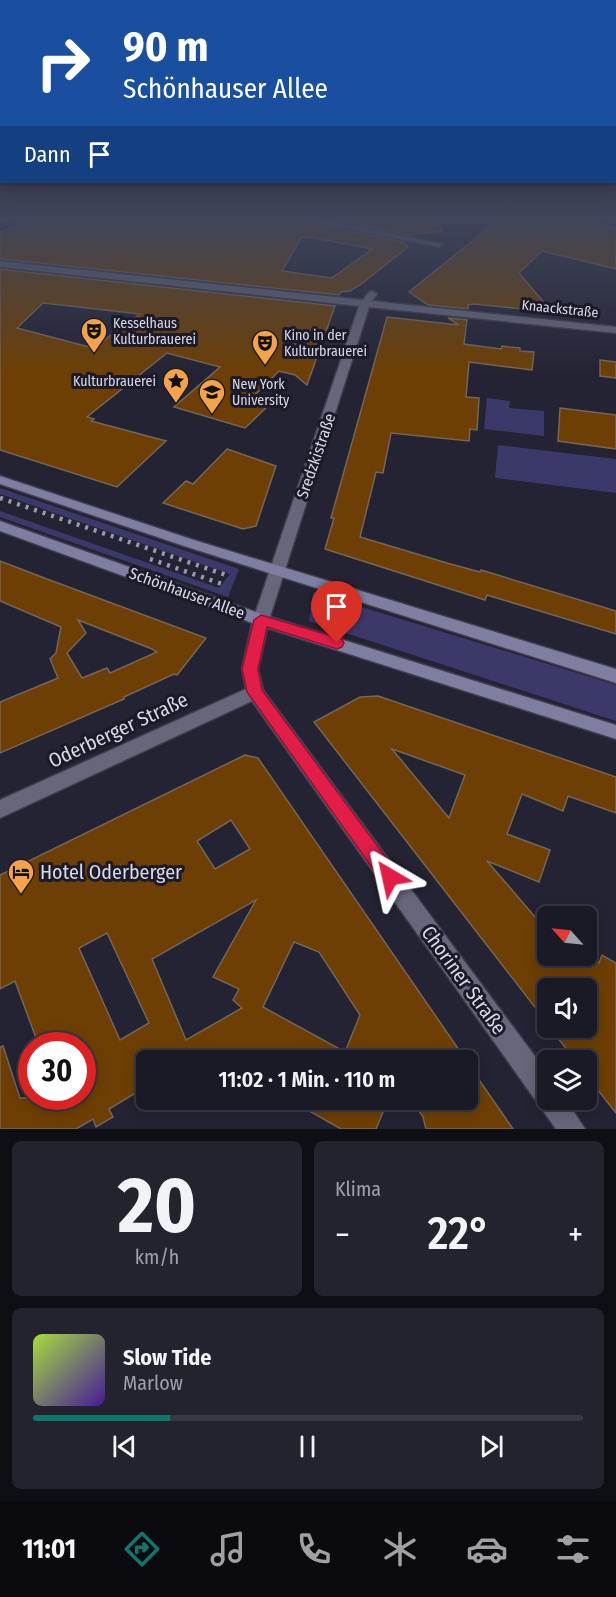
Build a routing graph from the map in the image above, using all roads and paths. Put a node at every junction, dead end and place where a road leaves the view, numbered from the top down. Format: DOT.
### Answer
graph roads {
  1 [pos="60,270"];
  2 [pos="369,299"];
  3 [pos="616,330"];
  4 [pos="0,480"];
  5 [pos="0,526"];
  6 [pos="277,569"];
  7 [pos="261,620"];
  8 [pos="616,676"];
  9 [pos="255,692"];
  10 [pos="616,732"];
  11 [pos="0,809"];
  12 [pos="537,1080"];
  13 [pos="558,1110"];
  14 [pos="572,1129"];
  1 -- 2 [label="street, Knaackstraße"];
  2 -- 3 [label="street, Knaackstraße"];
  2 -- 6 [label="street, Sredzkistraße"];
  4 -- 6 [label="main road"];
  5 -- 7 [label="main road, Schönhauser Allee"];
  6 -- 7 [label="street, Sredzkistraße"];
  6 -- 8 [label="main road"];
  7 -- 9 [label="street, Choriner Straße"];
  7 -- 10 [label="main road, Schönhauser Allee"];
  9 -- 11 [label="street, Oderberger Straße"];
  9 -- 12 [label="street, Choriner Straße"];
  13 -- 14 [label="street"];
}
